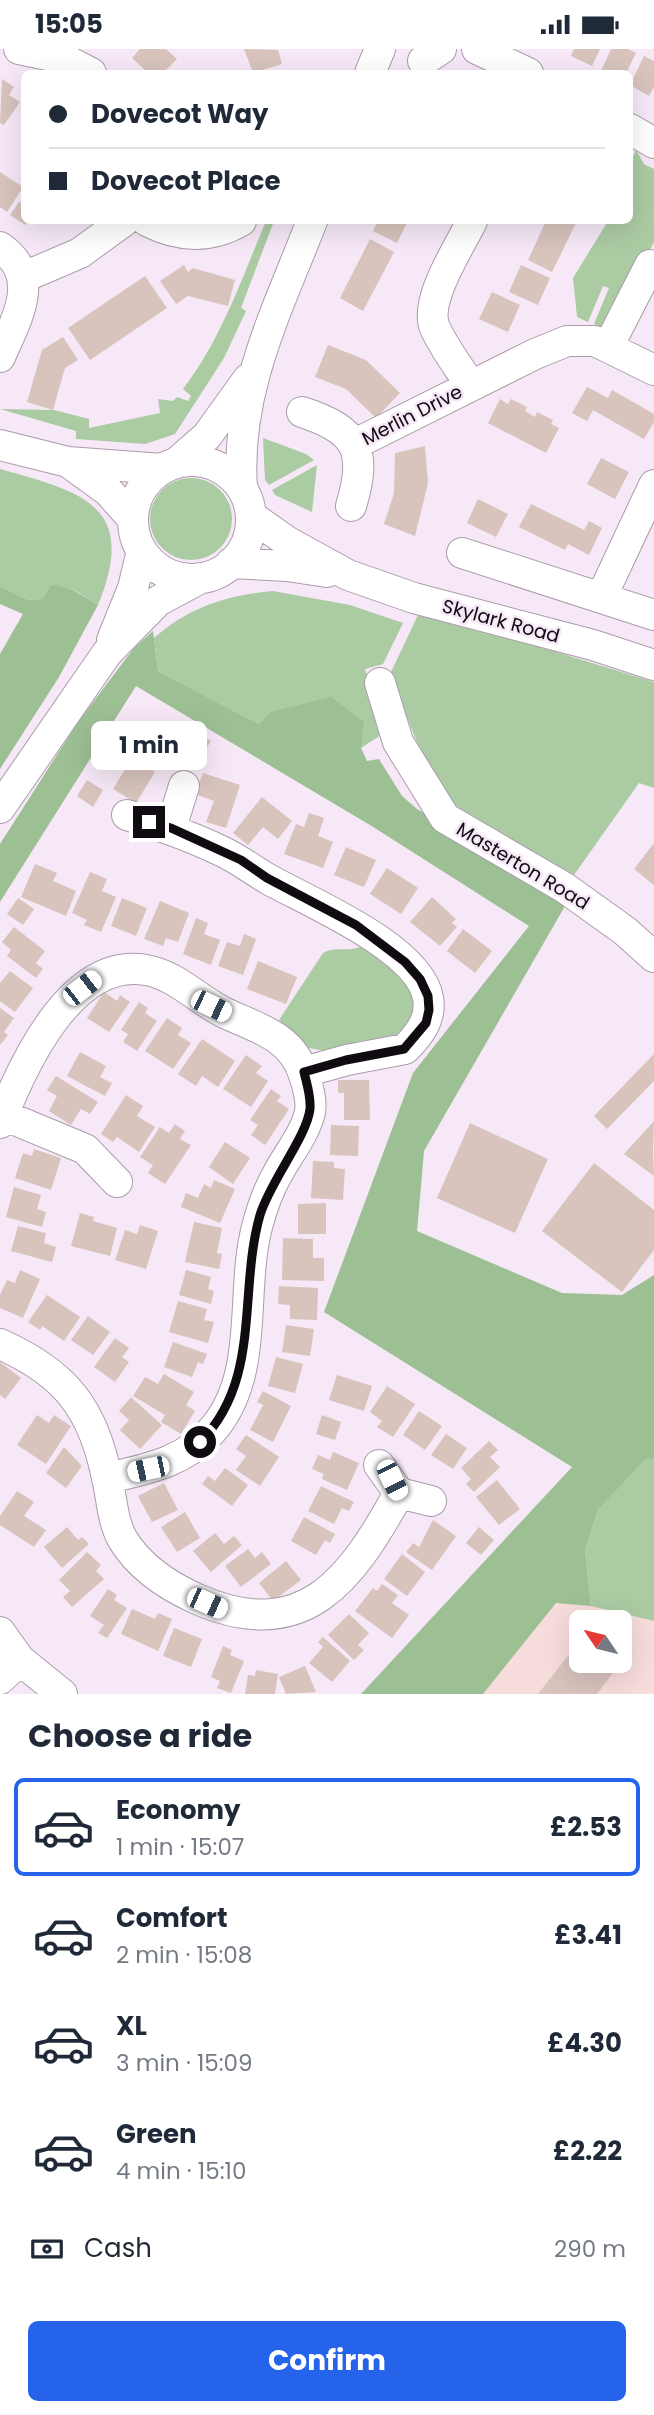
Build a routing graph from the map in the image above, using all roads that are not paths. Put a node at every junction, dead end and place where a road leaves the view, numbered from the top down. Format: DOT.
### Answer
graph roads {
  1 [pos="19,49"];
  2 [pos="380,49"];
  3 [pos="477,49"];
  4 [pos="85,70"];
  5 [pos="371,70"];
  6 [pos="522,70"];
  7 [pos="633,131"];
  8 [pos="654,142"];
  9 [pos="155,224"];
  10 [pos="235,224"];
  11 [pos="311,224"];
  12 [pos="471,224"];
  13 [pos="116,228"];
  14 [pos="0,247"];
  15 [pos="650,265"];
  16 [pos="24,277"];
  17 [pos="608,347"];
  18 [pos="0,357"];
  19 [pos="654,370"];
  20 [pos="252,373"];
  21 [pos="470,385"];
  22 [pos="302,412"];
  23 [pos="355,444"];
  24 [pos="0,445"];
  25 [pos="68,462"];
  26 [pos="169,466"];
  27 [pos="654,485"];
  28 [pos="242,488"];
  29 [pos="351,506"];
  30 [pos="251,516"];
  31 [pos="133,519"];
  32 [pos="142,551"];
  33 [pos="462,554"];
  34 [pos="231,563"];
  35 [pos="348,575"];
  36 [pos="201,578"];
  37 [pos="601,598"];
  38 [pos="647,613"];
  39 [pos="107,653"];
  40 [pos="654,665"];
  41 [pos="380,683"];
  42 [pos="184,786"];
  43 [pos="0,808"];
  44 [pos="127,815"];
  45 [pos="171,828"];
  46 [pos="654,957"];
  47 [pos="304,1072"];
  48 [pos="1,1119"];
  49 [pos="117,1182"];
  50 [pos="0,1344"];
  51 [pos="380,1465"];
  52 [pos="107,1478"];
  53 [pos="399,1493"];
  54 [pos="431,1500"];
  55 [pos="0,1632"];
  56 [pos="10,1669"];
  57 [pos="62,1694"];
  1 -- 4 [label="street"];
  2 -- 5 [label="street"];
  3 -- 6 [label="street"];
  7 -- 8 [label="street"];
  9 -- 10 [label="street"];
  11 -- 20 [label="street"];
  12 -- 21 [label="street, Merlin Drive"];
  13 -- 16 [label="street"];
  14 -- 16 [label="street"];
  15 -- 17 [label="street"];
  16 -- 18 [label="street"];
  17 -- 19 [label="street, Merlin Drive"];
  17 -- 21 [label="street, Merlin Drive"];
  20 -- 26 [label="street"];
  20 -- 28 [label="street"];
  21 -- 23 [label="street, Merlin Drive"];
  22 -- 23 [label="street, Merlin Drive"];
  23 -- 29 [label="street, Merlin Drive"];
  24 -- 25 [label="street"];
  25 -- 26 [label="street"];
  25 -- 31 [label="street"];
  26 -- 28 [label="street"];
  26 -- 31 [label="street"];
  27 -- 37 [label="street"];
  28 -- 30 [label="street"];
  30 -- 34 [label="street"];
  30 -- 35 [label="street, Skylark Road"];
  31 -- 32 [label="street"];
  32 -- 36 [label="street"];
  32 -- 39 [label="street"];
  33 -- 37 [label="street"];
  34 -- 35 [label="street, Skylark Road"];
  34 -- 36 [label="street"];
  35 -- 40 [label="street, Skylark Road"];
  36 -- 39 [label="street"];
  37 -- 38 [label="street"];
  39 -- 43 [label="street"];
  41 -- 46 [label="street, Masterton Road"];
  42 -- 45 [label="street"];
  44 -- 45 [label="street"];
  45 -- 47 [label="street"];
  47 -- 48 [label="street"];
  47 -- 52 [label="street"];
  48 -- 49 [label="street"];
  50 -- 52 [label="street"];
  51 -- 53 [label="street"];
  52 -- 53 [label="street"];
  53 -- 54 [label="street"];
  55 -- 56 [label="street"];
  56 -- 57 [label="street"];
}
